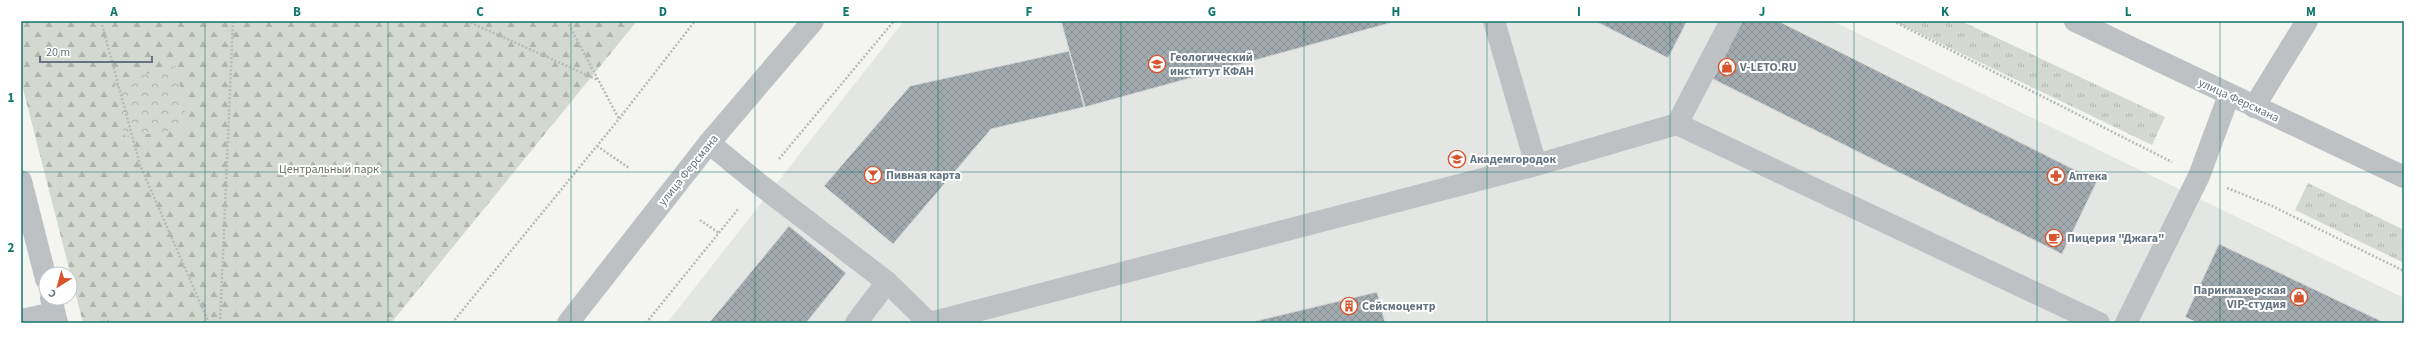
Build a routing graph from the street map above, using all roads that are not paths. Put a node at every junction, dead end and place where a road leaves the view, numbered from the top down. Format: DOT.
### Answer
graph roads {
  1 [pos="813,21"];
  2 [pos="1494,21"];
  3 [pos="1731,21"];
  4 [pos="2075,21"];
  5 [pos="2307,21"];
  6 [pos="2229,95"];
  7 [pos="2254,106"];
  8 [pos="1677,124"];
  9 [pos="709,143"];
  10 [pos="1536,165"];
  11 [pos="2404,177"];
  12 [pos="21,181"];
  13 [pos="43,266"];
  14 [pos="887,282"];
  15 [pos="54,311"];
  16 [pos="21,320"];
  17 [pos="568,323"];
  18 [pos="856,323"];
  19 [pos="930,323"];
  20 [pos="2099,323"];
  21 [pos="2126,323"];
  1 -- 9 [label="street, улица Ферсмана"];
  2 -- 10 [label="street"];
  3 -- 8 [label="street"];
  4 -- 6 [label="street, улица Ферсмана"];
  5 -- 7 [label="street"];
  6 -- 7 [label="street, улица Ферсмана"];
  6 -- 21 [label="street"];
  7 -- 11 [label="street, улица Ферсмана"];
  8 -- 10 [label="street"];
  8 -- 20 [label="street"];
  9 -- 14 [label="street"];
  9 -- 17 [label="street, улица Ферсмана"];
  10 -- 19 [label="street"];
  12 -- 13 [label="street"];
  14 -- 18 [label="street"];
  14 -- 19 [label="street"];
  15 -- 16 [label="street"];
}
